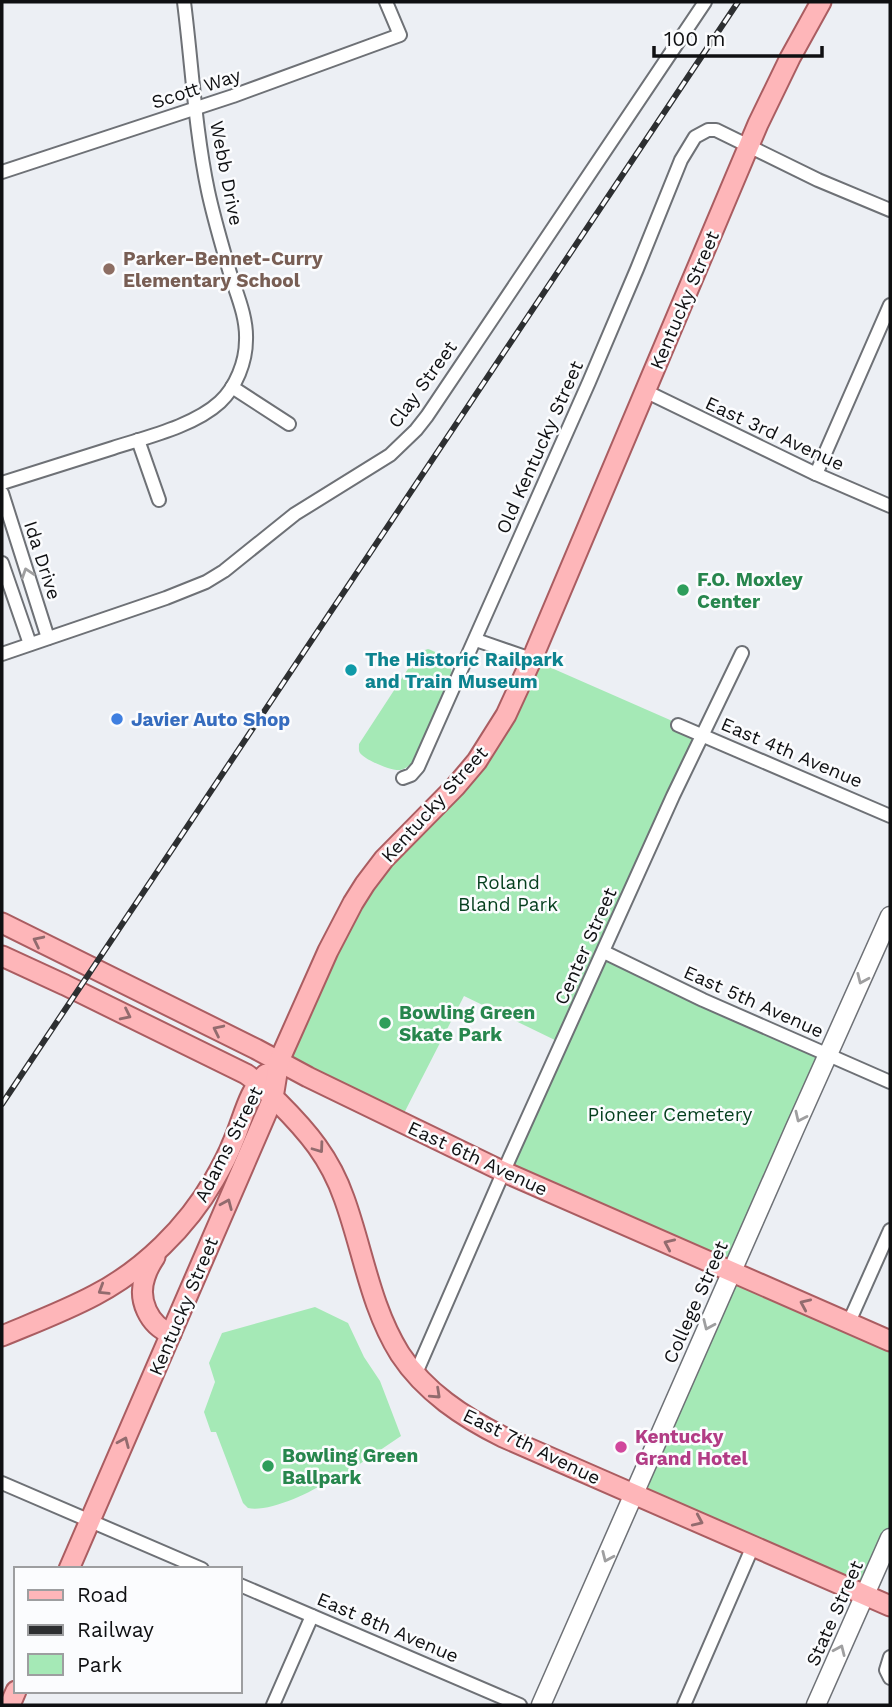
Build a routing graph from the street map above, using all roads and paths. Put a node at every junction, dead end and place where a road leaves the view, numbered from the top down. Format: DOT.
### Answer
graph roads {
  1 [pos="184,2"];
  2 [pos="386,2"];
  3 [pos="705,2"];
  4 [pos="821,2"];
  5 [pos="196,108"];
  6 [pos="749,147"];
  7 [pos="2,172"];
  8 [pos="890,210"];
  9 [pos="890,305"];
  10 [pos="232,387"];
  11 [pos="645,391"];
  12 [pos="289,424"];
  13 [pos="138,440"];
  14 [pos="816,474"];
  15 [pos="2,483"];
  16 [pos="2,493"];
  17 [pos="159,500"];
  18 [pos="890,506"];
  19 [pos="2,562"];
  20 [pos="48,638"];
  21 [pos="476,640"];
  22 [pos="30,644"];
  23 [pos="743,653"];
  24 [pos="2,654"];
  25 [pos="531,659"];
  26 [pos="678,725"];
  27 [pos="702,734"];
  28 [pos="403,778"];
  29 [pos="890,816"];
  30 [pos="890,916"];
  31 [pos="2,923"];
  32 [pos="604,953"];
  33 [pos="2,956"];
  34 [pos="829,1055"];
  35 [pos="279,1061"];
  36 [pos="258,1082"];
  37 [pos="890,1082"];
  38 [pos="273,1098"];
  39 [pos="504,1171"];
  40 [pos="890,1230"];
  41 [pos="158,1249"];
  42 [pos="732,1272"];
  43 [pos="849,1322"];
  44 [pos="171,1334"];
  45 [pos="2,1336"];
  46 [pos="890,1340"];
  47 [pos="416,1373"];
  48 [pos="2,1483"];
  49 [pos="635,1495"];
  50 [pos="90,1521"];
  51 [pos="890,1538"];
  52 [pos="753,1546"];
  53 [pos="70,1567"];
  54 [pos="197,1567"];
  55 [pos="242,1586"];
  56 [pos="865,1595"];
  57 [pos="890,1606"];
  58 [pos="312,1616"];
  59 [pos="890,1657"];
  60 [pos="890,1678"];
  61 [pos="273,1705"];
  62 [pos="520,1705"];
  63 [pos="541,1705"];
  64 [pos="684,1705"];
  65 [pos="816,1705"];
  1 -- 5 [label="street, Webb Drive"];
  2 -- 5 [label="street, Scott Way"];
  3 -- 20 [label="street, Clay Street"];
  4 -- 6 [label="main road, Kentucky Street"];
  5 -- 7 [label="street, Scott Way"];
  5 -- 10 [label="street, Webb Drive"];
  6 -- 8 [label="street"];
  6 -- 11 [label="main road, Kentucky Street"];
  6 -- 21 [label="street, Old Kentucky Street"];
  9 -- 14 [label="street"];
  10 -- 12 [label="street"];
  10 -- 13 [label="street, Webb Drive"];
  11 -- 14 [label="street, East 3rd Avenue"];
  11 -- 25 [label="main road, Kentucky Street"];
  13 -- 15 [label="street, Webb Drive"];
  13 -- 17 [label="street"];
  14 -- 18 [label="street, East 3rd Avenue"];
  20 -- 16 [label="street, Ida Drive, one-way"];
  19 -- 22 [label="street, Ida Drive"];
  20 -- 22 [label="street, Clay Street"];
  21 -- 25 [label="street"];
  21 -- 28 [label="street, Old Kentucky Street"];
  22 -- 24 [label="street, Clay Street"];
  23 -- 27 [label="street, Center Street"];
  25 -- 35 [label="main road, Kentucky Street"];
  26 -- 27 [label="street, East 4th Avenue"];
  27 -- 29 [label="street, East 4th Avenue"];
  27 -- 32 [label="street, Center Street"];
  30 -- 34 [label="street, College Street, one-way"];
  35 -- 31 [label="main road, East 6th Avenue, one-way"];
  32 -- 34 [label="street, East 5th Avenue"];
  32 -- 39 [label="street, Center Street"];
  33 -- 36 [label="main road, one-way"];
  34 -- 37 [label="street, East 5th Avenue"];
  34 -- 42 [label="street, College Street, one-way"];
  35 -- 36 [label="main road, Adams Street"];
  35 -- 38 [label="main road, Kentucky Street"];
  35 -- 39 [label="main road, East 6th Avenue"];
  36 -- 38 [label="main road, East 7th Avenue"];
  36 -- 41 [label="main road, Adams Street"];
  44 -- 38 [label="main road, Kentucky Street, one-way"];
  38 -- 47 [label="main road, East 7th Avenue, one-way"];
  42 -- 39 [label="main road, East 6th Avenue, one-way"];
  39 -- 47 [label="street, Center Street"];
  40 -- 43 [label="street"];
  41 -- 44 [label="main road"];
  41 -- 45 [label="main road, Adams Street, one-way"];
  43 -- 42 [label="main road, East 6th Avenue, one-way"];
  42 -- 49 [label="street, College Street, one-way"];
  43 -- 46 [label="main road, East 6th Avenue"];
  50 -- 44 [label="main road, Kentucky Street, one-way"];
  47 -- 49 [label="main road, East 7th Avenue, one-way"];
  48 -- 50 [label="street"];
  49 -- 52 [label="main road, East 7th Avenue, one-way"];
  49 -- 63 [label="street, College Street, one-way"];
  50 -- 53 [label="main road, Kentucky Street"];
  50 -- 54 [label="street"];
  51 -- 56 [label="street, State Street"];
  52 -- 56 [label="main road, East 7th Avenue"];
  52 -- 64 [label="street"];
  55 -- 58 [label="street, East 8th Avenue"];
  56 -- 57 [label="main road, East 7th Avenue"];
  65 -- 56 [label="street, State Street, one-way"];
  58 -- 61 [label="street"];
  58 -- 62 [label="street, East 8th Avenue"];
  59 -- 60 [label="street"];
}
